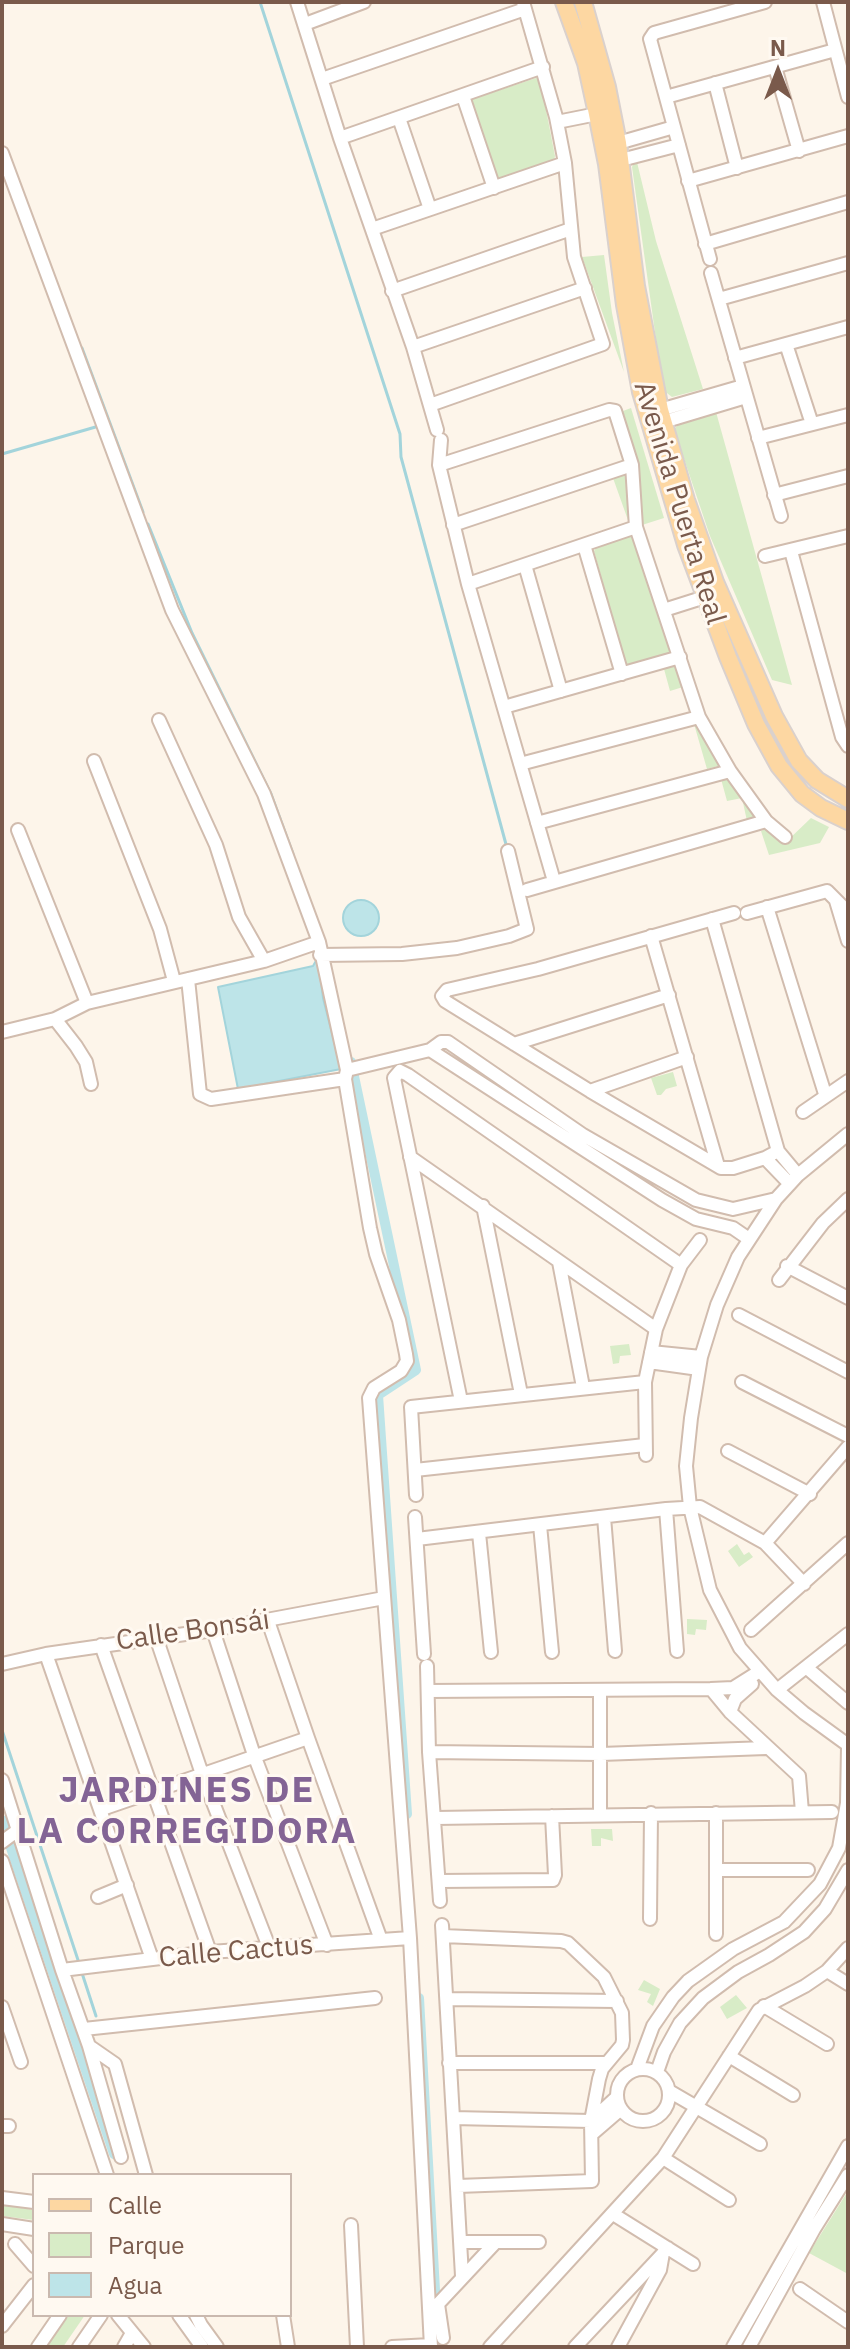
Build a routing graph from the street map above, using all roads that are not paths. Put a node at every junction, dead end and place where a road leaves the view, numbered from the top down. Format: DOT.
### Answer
graph roads {
  1 [pos="297,2"];
  2 [pos="364,2"];
  3 [pos="564,2"];
  4 [pos="583,2"];
  5 [pos="765,2"];
  6 [pos="823,2"];
  7 [pos="524,6"];
  8 [pos="305,24"];
  9 [pos="835,50"];
  10 [pos="543,67"];
  11 [pos="775,67"];
  12 [pos="322,79"];
  13 [pos="715,83"];
  14 [pos="463,96"];
  15 [pos="666,97"];
  16 [pos="848,97"];
  17 [pos="597,111"];
  18 [pos="399,118"];
  19 [pos="557,120"];
  20 [pos="674,127"];
  21 [pos="848,136"];
  22 [pos="340,138"];
  23 [pos="618,143"];
  24 [pos="679,145"];
  25 [pos="799,151"];
  26 [pos="2,153"];
  27 [pos="621,160"];
  28 [pos="565,163"];
  29 [pos="737,168"];
  30 [pos="5,170"];
  31 [pos="688,181"];
  32 [pos="494,188"];
  33 [pos="848,202"];
  34 [pos="430,209"];
  35 [pos="372,229"];
  36 [pos="571,229"];
  37 [pos="705,244"];
  38 [pos="710,259"];
  39 [pos="848,263"];
  40 [pos="711,273"];
  41 [pos="585,288"];
  42 [pos="392,291"];
  43 [pos="719,299"];
  44 [pos="848,327"];
  45 [pos="786,344"];
  46 [pos="413,347"];
  47 [pos="735,358"];
  48 [pos="739,393"];
  49 [pos="430,405"];
  50 [pos="848,415"];
  51 [pos="661,416"];
  52 [pos="812,424"];
  53 [pos="758,438"];
  54 [pos="439,465"];
  55 [pos="632,465"];
  56 [pos="848,476"];
  57 [pos="774,495"];
  58 [pos="781,516"];
  59 [pos="453,525"];
  60 [pos="636,527"];
  61 [pos="848,538"];
  62 [pos="584,545"];
  63 [pos="791,551"];
  64 [pos="765,556"];
  65 [pos="525,565"];
  66 [pos="468,584"];
  67 [pos="704,594"];
  68 [pos="662,606"];
  69 [pos="680,657"];
  70 [pos="622,674"];
  71 [pos="561,691"];
  72 [pos="504,707"];
  73 [pos="774,716"];
  74 [pos="699,717"];
  75 [pos="159,720"];
  76 [pos="756,724"];
  77 [pos="848,746"];
  78 [pos="94,761"];
  79 [pos="520,764"];
  80 [pos="730,771"];
  81 [pos="848,799"];
  82 [pos="766,821"];
  83 [pos="848,821"];
  84 [pos="537,823"];
  85 [pos="18,830"];
  86 [pos="785,837"];
  87 [pos="508,851"];
  88 [pos="554,881"];
  89 [pos="527,890"];
  90 [pos="835,898"];
  91 [pos="767,907"];
  92 [pos="848,912"];
  93 [pos="712,919"];
  94 [pos="651,936"];
  95 [pos="848,941"];
  96 [pos="320,948"];
  97 [pos="264,961"];
  98 [pos="181,980"];
  99 [pos="669,995"];
  100 [pos="87,1003"];
  101 [pos="55,1019"];
  102 [pos="2,1032"];
  103 [pos="514,1044"];
  104 [pos="687,1057"];
  105 [pos="346,1074"];
  106 [pos="848,1081"];
  107 [pos="91,1084"];
  108 [pos="590,1091"];
  109 [pos="825,1094"];
  110 [pos="803,1112"];
  111 [pos="551,1122"];
  112 [pos="848,1134"];
  113 [pos="778,1151"];
  114 [pos="410,1157"];
  115 [pos="765,1158"];
  116 [pos="718,1166"];
  117 [pos="790,1176"];
  118 [pos="776,1199"];
  119 [pos="848,1199"];
  120 [pos="483,1206"];
  121 [pos="749,1239"];
  122 [pos="700,1240"];
  123 [pos="559,1262"];
  124 [pos="681,1265"];
  125 [pos="787,1266"];
  126 [pos="779,1280"];
  127 [pos="848,1298"];
  128 [pos="739,1315"];
  129 [pos="656,1329"];
  130 [pos="650,1357"];
  131 [pos="700,1363"];
  132 [pos="848,1372"];
  133 [pos="645,1382"];
  134 [pos="742,1382"];
  135 [pos="583,1387"];
  136 [pos="521,1394"];
  137 [pos="461,1401"];
  138 [pos="848,1436"];
  139 [pos="848,1447"];
  140 [pos="728,1451"];
  141 [pos="415,1470"];
  142 [pos="810,1494"];
  143 [pos="416,1495"];
  144 [pos="684,1508"];
  145 [pos="415,1517"];
  146 [pos="604,1517"];
  147 [pos="540,1525"];
  148 [pos="479,1533"];
  149 [pos="417,1539"];
  150 [pos="765,1543"];
  151 [pos="848,1543"];
  152 [pos="804,1584"];
  153 [pos="384,1598"];
  154 [pos="268,1621"];
  155 [pos="213,1630"];
  156 [pos="751,1630"];
  157 [pos="848,1634"];
  158 [pos="156,1637"];
  159 [pos="101,1645"];
  160 [pos="615,1651"];
  161 [pos="677,1651"];
  162 [pos="491,1652"];
  163 [pos="552,1652"];
  164 [pos="46,1654"];
  165 [pos="2,1664"];
  166 [pos="807,1668"];
  167 [pos="762,1673"];
  168 [pos="750,1682"];
  169 [pos="779,1688"];
  170 [pos="711,1689"];
  171 [pos="600,1690"];
  172 [pos="428,1691"];
  173 [pos="848,1703"];
  174 [pos="730,1712"];
  175 [pos="308,1738"];
  176 [pos="848,1746"];
  177 [pos="766,1748"];
  178 [pos="429,1752"];
  179 [pos="601,1754"];
  180 [pos="254,1755"];
  181 [pos="202,1774"];
  182 [pos="2,1780"];
  183 [pos="152,1791"];
  184 [pos="102,1809"];
  185 [pos="802,1812"];
  186 [pos="832,1812"];
  187 [pos="651,1813"];
  188 [pos="716,1813"];
  189 [pos="600,1814"];
  190 [pos="552,1816"];
  191 [pos="436,1818"];
  192 [pos="18,1830"];
  193 [pos="2,1842"];
  194 [pos="2,1861"];
  195 [pos="716,1870"];
  196 [pos="808,1870"];
  197 [pos="848,1870"];
  198 [pos="440,1881"];
  199 [pos="127,1885"];
  200 [pos="98,1897"];
  201 [pos="440,1901"];
  202 [pos="650,1919"];
  203 [pos="716,1934"];
  204 [pos="410,1938"];
  205 [pos="381,1940"];
  206 [pos="327,1945"];
  207 [pos="269,1947"];
  208 [pos="848,1948"];
  209 [pos="210,1952"];
  210 [pos="152,1959"];
  211 [pos="62,1970"];
  212 [pos="827,1971"];
  213 [pos="848,1984"];
  214 [pos="375,1998"];
  215 [pos="447,1999"];
  216 [pos="617,2001"];
  217 [pos="764,2006"];
  218 [pos="2,2010"];
  219 [pos="84,2029"];
  220 [pos="827,2044"];
  221 [pos="89,2046"];
  222 [pos="729,2056"];
  223 [pos="21,2062"];
  224 [pos="449,2063"];
  225 [pos="607,2063"];
  226 [pos="637,2069"];
  227 [pos="657,2072"];
  228 [pos="669,2091"];
  229 [pos="793,2095"];
  230 [pos="618,2103"];
  231 [pos="696,2106"];
  232 [pos="453,2118"];
  233 [pos="591,2128"];
  234 [pos="760,2144"];
  235 [pos="848,2146"];
  236 [pos="121,2157"];
  237 [pos="663,2158"];
  238 [pos="106,2173"];
  239 [pos="145,2173"];
  240 [pos="848,2175"];
  241 [pos="458,2186"];
  242 [pos="2,2198"];
  243 [pos="729,2200"];
  244 [pos="32,2202"];
  245 [pos="613,2214"];
  246 [pos="2,2224"];
  247 [pos="351,2225"];
  248 [pos="809,2226"];
  249 [pos="32,2229"];
  250 [pos="460,2242"];
  251 [pos="539,2242"];
  252 [pos="495,2243"];
  253 [pos="15,2244"];
  254 [pos="666,2251"];
  255 [pos="32,2264"];
  256 [pos="693,2264"];
  257 [pos="462,2276"];
  258 [pos="32,2288"];
  259 [pos="800,2289"];
  260 [pos="59,2317"];
  261 [pos="100,2317"];
  262 [pos="120,2317"];
  263 [pos="180,2317"];
  264 [pos="197,2317"];
  265 [pos="283,2317"];
  266 [pos="848,2322"];
  267 [pos="2,2326"];
  268 [pos="132,2333"];
  269 [pos="435,2343"];
  270 [pos="38,2347"];
  271 [pos="79,2347"];
  272 [pos="124,2347"];
  273 [pos="144,2347"];
  274 [pos="202,2347"];
  275 [pos="217,2347"];
  276 [pos="288,2347"];
  277 [pos="357,2347"];
  278 [pos="392,2347"];
  279 [pos="490,2347"];
  280 [pos="575,2347"];
  281 [pos="618,2347"];
  282 [pos="733,2347"];
  283 [pos="749,2347"];
  1 -- 8 [label="street"];
  2 -- 8 [label="street"];
  3 -- 17 [label="main road, Avenida Puerta Real"];
  4 -- 23 [label="main road, Avenida Puerta Real"];
  5 -- 15 [label="street"];
  6 -- 9 [label="street"];
  7 -- 10 [label="street"];
  7 -- 12 [label="street"];
  8 -- 12 [label="street"];
  9 -- 11 [label="street"];
  9 -- 16 [label="street"];
  10 -- 14 [label="street"];
  10 -- 19 [label="street"];
  11 -- 13 [label="street"];
  11 -- 25 [label="street"];
  12 -- 22 [label="street"];
  13 -- 15 [label="street"];
  13 -- 29 [label="street"];
  14 -- 18 [label="street"];
  14 -- 32 [label="street"];
  15 -- 20 [label="street"];
  17 -- 19 [label="street"];
  17 -- 67 [label="main road, Avenida Puerta Real"];
  18 -- 22 [label="street"];
  18 -- 34 [label="street"];
  19 -- 28 [label="street"];
  20 -- 23 [label="street"];
  20 -- 24 [label="street"];
  21 -- 25 [label="street"];
  22 -- 35 [label="street"];
  23 -- 27 [label="main road, Avenida Puerta Real"];
  24 -- 27 [label="street"];
  24 -- 31 [label="street"];
  25 -- 29 [label="street"];
  26 -- 30 [label="street"];
  27 -- 51 [label="main road, Avenida Puerta Real"];
  28 -- 32 [label="street"];
  28 -- 36 [label="street"];
  29 -- 31 [label="street"];
  30 -- 96 [label="street"];
  31 -- 37 [label="street"];
  32 -- 34 [label="street"];
  33 -- 37 [label="street"];
  34 -- 35 [label="street"];
  35 -- 42 [label="street"];
  36 -- 41 [label="street"];
  36 -- 42 [label="street"];
  37 -- 38 [label="street"];
  39 -- 43 [label="street"];
  40 -- 43 [label="street"];
  41 -- 46 [label="street"];
  41 -- 49 [label="street"];
  42 -- 46 [label="street"];
  43 -- 47 [label="street"];
  44 -- 45 [label="street"];
  45 -- 47 [label="street"];
  45 -- 52 [label="street"];
  46 -- 49 [label="street"];
  47 -- 48 [label="street"];
  48 -- 51 [label="street"];
  48 -- 53 [label="street"];
  49 -- 54 [label="street"];
  50 -- 52 [label="street"];
  51 -- 73 [label="main road, Avenida Puerta Real"];
  52 -- 53 [label="street"];
  53 -- 57 [label="street"];
  54 -- 55 [label="street"];
  54 -- 59 [label="street"];
  55 -- 59 [label="street"];
  55 -- 60 [label="street"];
  56 -- 57 [label="street"];
  57 -- 58 [label="street"];
  59 -- 66 [label="street"];
  60 -- 62 [label="street"];
  60 -- 68 [label="street"];
  61 -- 63 [label="street"];
  62 -- 65 [label="street"];
  62 -- 70 [label="street"];
  63 -- 64 [label="street"];
  63 -- 77 [label="street"];
  65 -- 66 [label="street"];
  65 -- 71 [label="street"];
  66 -- 72 [label="street"];
  67 -- 68 [label="street"];
  67 -- 76 [label="main road, Avenida Puerta Real"];
  68 -- 69 [label="street"];
  69 -- 70 [label="street"];
  69 -- 74 [label="street"];
  70 -- 71 [label="street"];
  71 -- 72 [label="street"];
  72 -- 79 [label="street"];
  73 -- 76 [label="main road"];
  73 -- 81 [label="main road, Avenida Puerta Real"];
  74 -- 79 [label="street"];
  74 -- 80 [label="street"];
  75 -- 97 [label="street"];
  76 -- 83 [label="main road, Avenida Puerta Real"];
  78 -- 98 [label="street"];
  79 -- 84 [label="street"];
  80 -- 82 [label="street"];
  80 -- 84 [label="street"];
  82 -- 86 [label="street"];
  82 -- 88 [label="street"];
  84 -- 88 [label="street"];
  85 -- 100 [label="street"];
  87 -- 96 [label="street"];
  88 -- 89 [label="street"];
  90 -- 91 [label="street"];
  90 -- 92 [label="street"];
  90 -- 95 [label="street"];
  91 -- 93 [label="street"];
  91 -- 109 [label="street"];
  93 -- 94 [label="street"];
  93 -- 113 [label="street"];
  94 -- 99 [label="street"];
  94 -- 103 [label="street"];
  96 -- 97 [label="street"];
  96 -- 105 [label="street"];
  97 -- 98 [label="street"];
  98 -- 100 [label="street"];
  98 -- 105 [label="street"];
  99 -- 103 [label="street"];
  99 -- 104 [label="street"];
  100 -- 101 [label="street"];
  101 -- 102 [label="street"];
  101 -- 107 [label="street"];
  103 -- 108 [label="street"];
  104 -- 108 [label="street"];
  104 -- 116 [label="street"];
  105 -- 111 [label="street"];
  105 -- 153 [label="street"];
  106 -- 109 [label="street"];
  108 -- 116 [label="street"];
  109 -- 110 [label="street"];
  111 -- 118 [label="street"];
  111 -- 121 [label="street"];
  112 -- 117 [label="street"];
  113 -- 115 [label="street"];
  113 -- 117 [label="street"];
  114 -- 120 [label="street"];
  114 -- 124 [label="street"];
  114 -- 137 [label="street"];
  115 -- 116 [label="street"];
  115 -- 117 [label="street"];
  117 -- 118 [label="street"];
  118 -- 121 [label="street"];
  119 -- 125 [label="street"];
  120 -- 123 [label="street"];
  120 -- 136 [label="street"];
  121 -- 131 [label="street"];
  122 -- 124 [label="street"];
  123 -- 129 [label="street"];
  123 -- 135 [label="street"];
  124 -- 129 [label="street"];
  125 -- 126 [label="street"];
  125 -- 127 [label="street"];
  128 -- 132 [label="street"];
  129 -- 130 [label="street"];
  130 -- 131 [label="street"];
  130 -- 133 [label="street"];
  131 -- 144 [label="street"];
  133 -- 135 [label="street"];
  133 -- 141 [label="street"];
  134 -- 138 [label="street"];
  135 -- 136 [label="street"];
  136 -- 137 [label="street"];
  137 -- 141 [label="street"];
  139 -- 142 [label="street"];
  140 -- 142 [label="street"];
  141 -- 143 [label="street"];
  142 -- 150 [label="street"];
  144 -- 146 [label="street"];
  144 -- 150 [label="street"];
  144 -- 161 [label="street"];
  144 -- 167 [label="street"];
  145 -- 149 [label="street"];
  146 -- 147 [label="street"];
  146 -- 160 [label="street"];
  147 -- 148 [label="street"];
  147 -- 163 [label="street"];
  148 -- 149 [label="street"];
  148 -- 162 [label="street"];
  149 -- 172 [label="street"];
  150 -- 152 [label="street"];
  151 -- 152 [label="street"];
  152 -- 156 [label="street"];
  153 -- 154 [label="street, Calle Bonsái"];
  153 -- 204 [label="street"];
  154 -- 155 [label="street, Calle Bonsái"];
  154 -- 175 [label="street"];
  155 -- 158 [label="street, Calle Bonsái"];
  155 -- 180 [label="street"];
  157 -- 166 [label="street"];
  158 -- 159 [label="street, Calle Bonsái"];
  158 -- 181 [label="street"];
  159 -- 164 [label="street, Calle Bonsái"];
  159 -- 183 [label="street"];
  164 -- 165 [label="street, Calle Bonsái"];
  164 -- 184 [label="street"];
  166 -- 169 [label="street"];
  166 -- 173 [label="street"];
  167 -- 168 [label="street"];
  167 -- 169 [label="street"];
  168 -- 170 [label="street"];
  168 -- 174 [label="street"];
  169 -- 176 [label="street"];
  170 -- 171 [label="street"];
  170 -- 174 [label="street"];
  171 -- 172 [label="street"];
  171 -- 179 [label="street"];
  172 -- 178 [label="street"];
  174 -- 177 [label="street"];
  175 -- 180 [label="street"];
  175 -- 205 [label="street"];
  176 -- 226 [label="street"];
  177 -- 179 [label="street"];
  177 -- 185 [label="street"];
  178 -- 179 [label="street"];
  178 -- 191 [label="street"];
  179 -- 189 [label="street"];
  180 -- 181 [label="street"];
  180 -- 206 [label="street"];
  181 -- 183 [label="street"];
  181 -- 207 [label="street"];
  182 -- 192 [label="street"];
  183 -- 184 [label="street"];
  183 -- 209 [label="street"];
  184 -- 199 [label="street"];
  185 -- 186 [label="street"];
  185 -- 188 [label="street"];
  187 -- 188 [label="street"];
  187 -- 189 [label="street"];
  187 -- 202 [label="street"];
  188 -- 195 [label="street"];
  189 -- 190 [label="street"];
  190 -- 191 [label="street"];
  190 -- 198 [label="street"];
  191 -- 198 [label="street"];
  192 -- 193 [label="street"];
  192 -- 211 [label="street"];
  194 -- 238 [label="street"];
  195 -- 196 [label="street"];
  195 -- 203 [label="street"];
  197 -- 227 [label="street"];
  198 -- 201 [label="street"];
  199 -- 200 [label="street"];
  199 -- 210 [label="street"];
  204 -- 205 [label="street, Calle Cactus"];
  204 -- 269 [label="street"];
  205 -- 206 [label="street, Calle Cactus"];
  206 -- 207 [label="street, Calle Cactus"];
  207 -- 209 [label="street, Calle Cactus"];
  208 -- 212 [label="street"];
  209 -- 210 [label="street, Calle Cactus"];
  210 -- 211 [label="street, Calle Cactus"];
  211 -- 219 [label="street"];
  212 -- 213 [label="street"];
  212 -- 217 [label="street"];
  214 -- 219 [label="street"];
  215 -- 216 [label="street"];
  215 -- 216 [label="street"];
  215 -- 224 [label="street"];
  216 -- 225 [label="street"];
  217 -- 220 [label="street"];
  217 -- 222 [label="street"];
  218 -- 223 [label="street"];
  219 -- 221 [label="street"];
  221 -- 236 [label="street"];
  221 -- 239 [label="street"];
  222 -- 229 [label="street"];
  222 -- 231 [label="street"];
  224 -- 225 [label="street"];
  224 -- 232 [label="street"];
  225 -- 233 [label="street"];
  226 -- 227 [label="street"];
  226 -- 230 [label="street"];
  227 -- 228 [label="street"];
  228 -- 230 [label="street"];
  228 -- 231 [label="street"];
  230 -- 233 [label="street"];
  231 -- 234 [label="street"];
  231 -- 237 [label="street"];
  232 -- 233 [label="street"];
  232 -- 241 [label="street"];
  233 -- 241 [label="street"];
  235 -- 248 [label="street"];
  237 -- 243 [label="street"];
  237 -- 245 [label="street"];
  240 -- 248 [label="street"];
  241 -- 250 [label="street"];
  242 -- 244 [label="street"];
  245 -- 254 [label="street"];
  245 -- 279 [label="street"];
  246 -- 249 [label="street"];
  247 -- 277 [label="street"];
  248 -- 282 [label="street"];
  248 -- 283 [label="street"];
  250 -- 252 [label="street"];
  250 -- 257 [label="street"];
  251 -- 252 [label="street"];
  252 -- 257 [label="street"];
  253 -- 255 [label="street"];
  254 -- 256 [label="street"];
  254 -- 280 [label="street"];
  254 -- 281 [label="street"];
  257 -- 269 [label="street"];
  258 -- 267 [label="street"];
  259 -- 266 [label="street"];
  260 -- 270 [label="street"];
  261 -- 271 [label="street"];
  262 -- 268 [label="street"];
  263 -- 274 [label="street"];
  264 -- 275 [label="street"];
  265 -- 276 [label="street"];
  268 -- 272 [label="street"];
  268 -- 273 [label="street"];
  269 -- 278 [label="street"];
}
